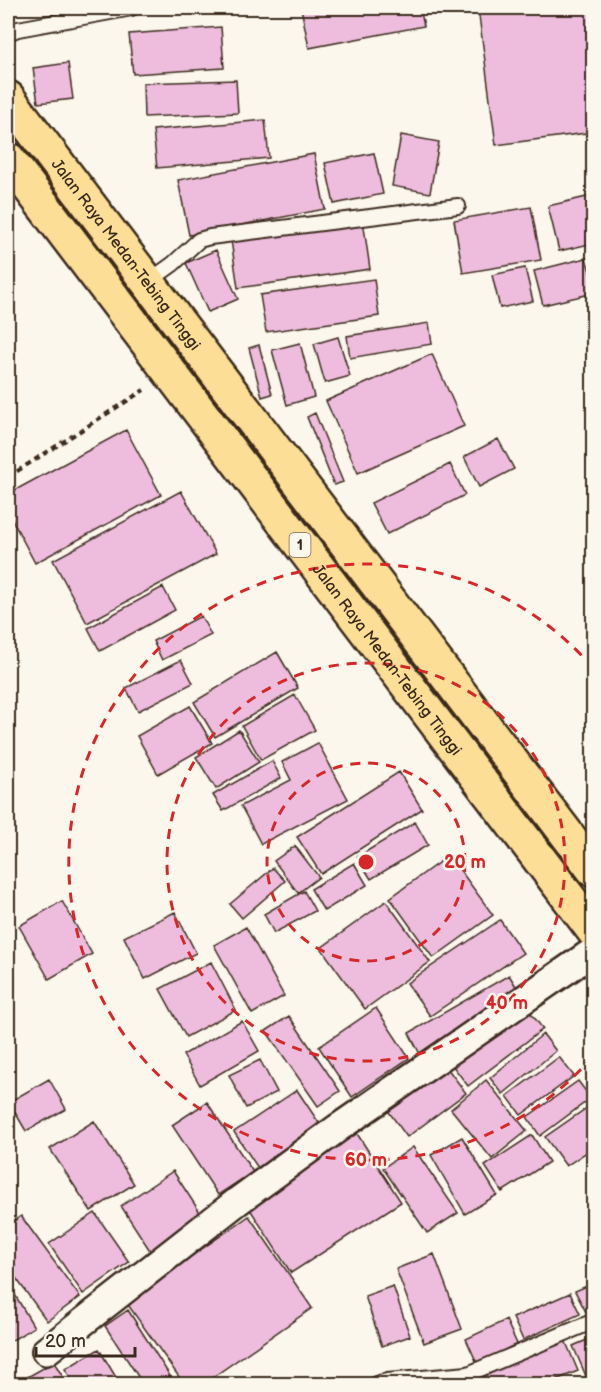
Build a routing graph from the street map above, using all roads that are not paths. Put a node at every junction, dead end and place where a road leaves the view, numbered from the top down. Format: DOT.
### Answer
graph roads {
  1 [pos="132,8"];
  2 [pos="8,33"];
  3 [pos="8,98"];
  4 [pos="8,159"];
  5 [pos="458,206"];
  6 [pos="148,282"];
  7 [pos="594,870"];
  8 [pos="594,931"];
  9 [pos="594,951"];
  10 [pos="594,1321"];
  11 [pos="46,1351"];
  12 [pos="376,1384"];
  1 -- 2 [label="lane"];
  3 -- 6 [label="highway, Jalan Raya Medan-Tebing Tinggi / 1"];
  4 -- 8 [label="highway, Jalan Raya Medan-Tebing Tinggi / 1"];
  5 -- 6 [label="lane"];
  6 -- 7 [label="highway, Jalan Raya Medan-Tebing Tinggi / 1"];
  9 -- 11 [label="street"];
  10 -- 12 [label="lane"];
}
